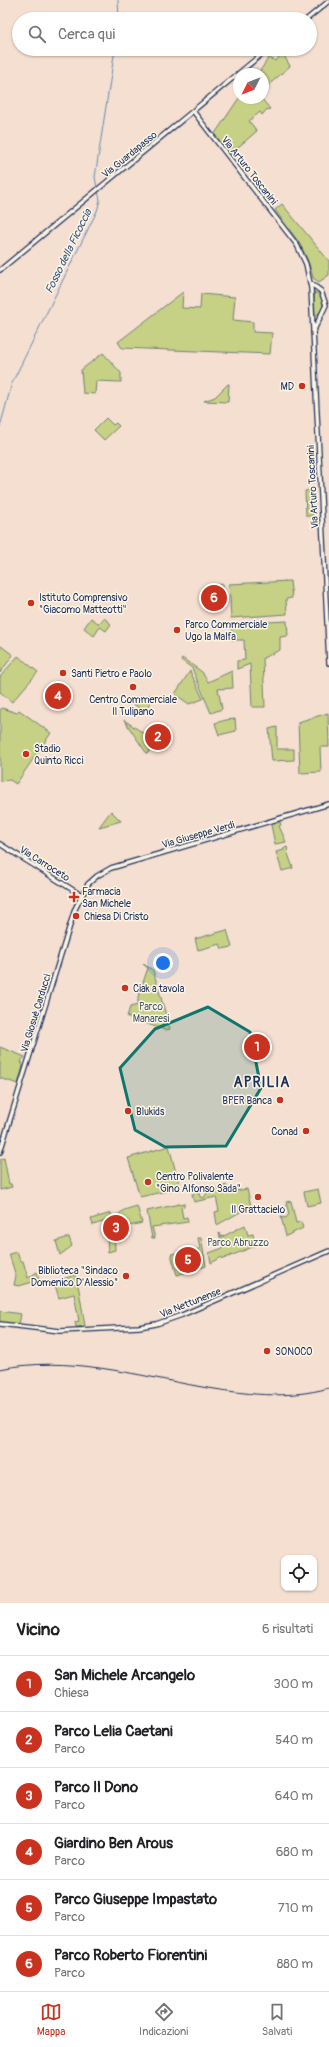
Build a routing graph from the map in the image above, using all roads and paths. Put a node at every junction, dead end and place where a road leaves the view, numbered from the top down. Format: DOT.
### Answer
graph roads {
  1 [pos="329,1"];
  2 [pos="315,12"];
  3 [pos="260,56"];
  4 [pos="193,111"];
  5 [pos="0,270"];
  6 [pos="310,283"];
  7 [pos="318,288"];
  8 [pos="311,290"];
  9 [pos="312,315"];
  10 [pos="322,317"];
  11 [pos="313,334"];
  12 [pos="329,663"];
  13 [pos="329,804"];
  14 [pos="0,844"];
  15 [pos="81,895"];
  16 [pos="0,1152"];
  17 [pos="329,1251"];
  18 [pos="0,1324"];
  1 -- 2 [label="street"];
  3 -- 4 [label="street, Via Guardapasso"];
  4 -- 5 [label="street, Via Guardapasso"];
  4 -- 6 [label="street, Via Arturo Toscanini"];
  6 -- 7 [label="street"];
  6 -- 8 [label="street, Via Arturo Toscanini"];
  7 -- 8 [label="street"];
  7 -- 10 [label="street"];
  8 -- 9 [label="street, Via Arturo Toscanini"];
  9 -- 10 [label="street"];
  9 -- 11 [label="street, Via Arturo Toscanini"];
  10 -- 11 [label="street"];
  11 -- 12 [label="street, Via Arturo Toscanini"];
  13 -- 15 [label="street, Via Giuseppe Verdi"];
  14 -- 15 [label="street, Via Carroceto"];
  15 -- 16 [label="street, Via Giosuè Carducci"];
  17 -- 18 [label="street, Via Nettunense"];
}
